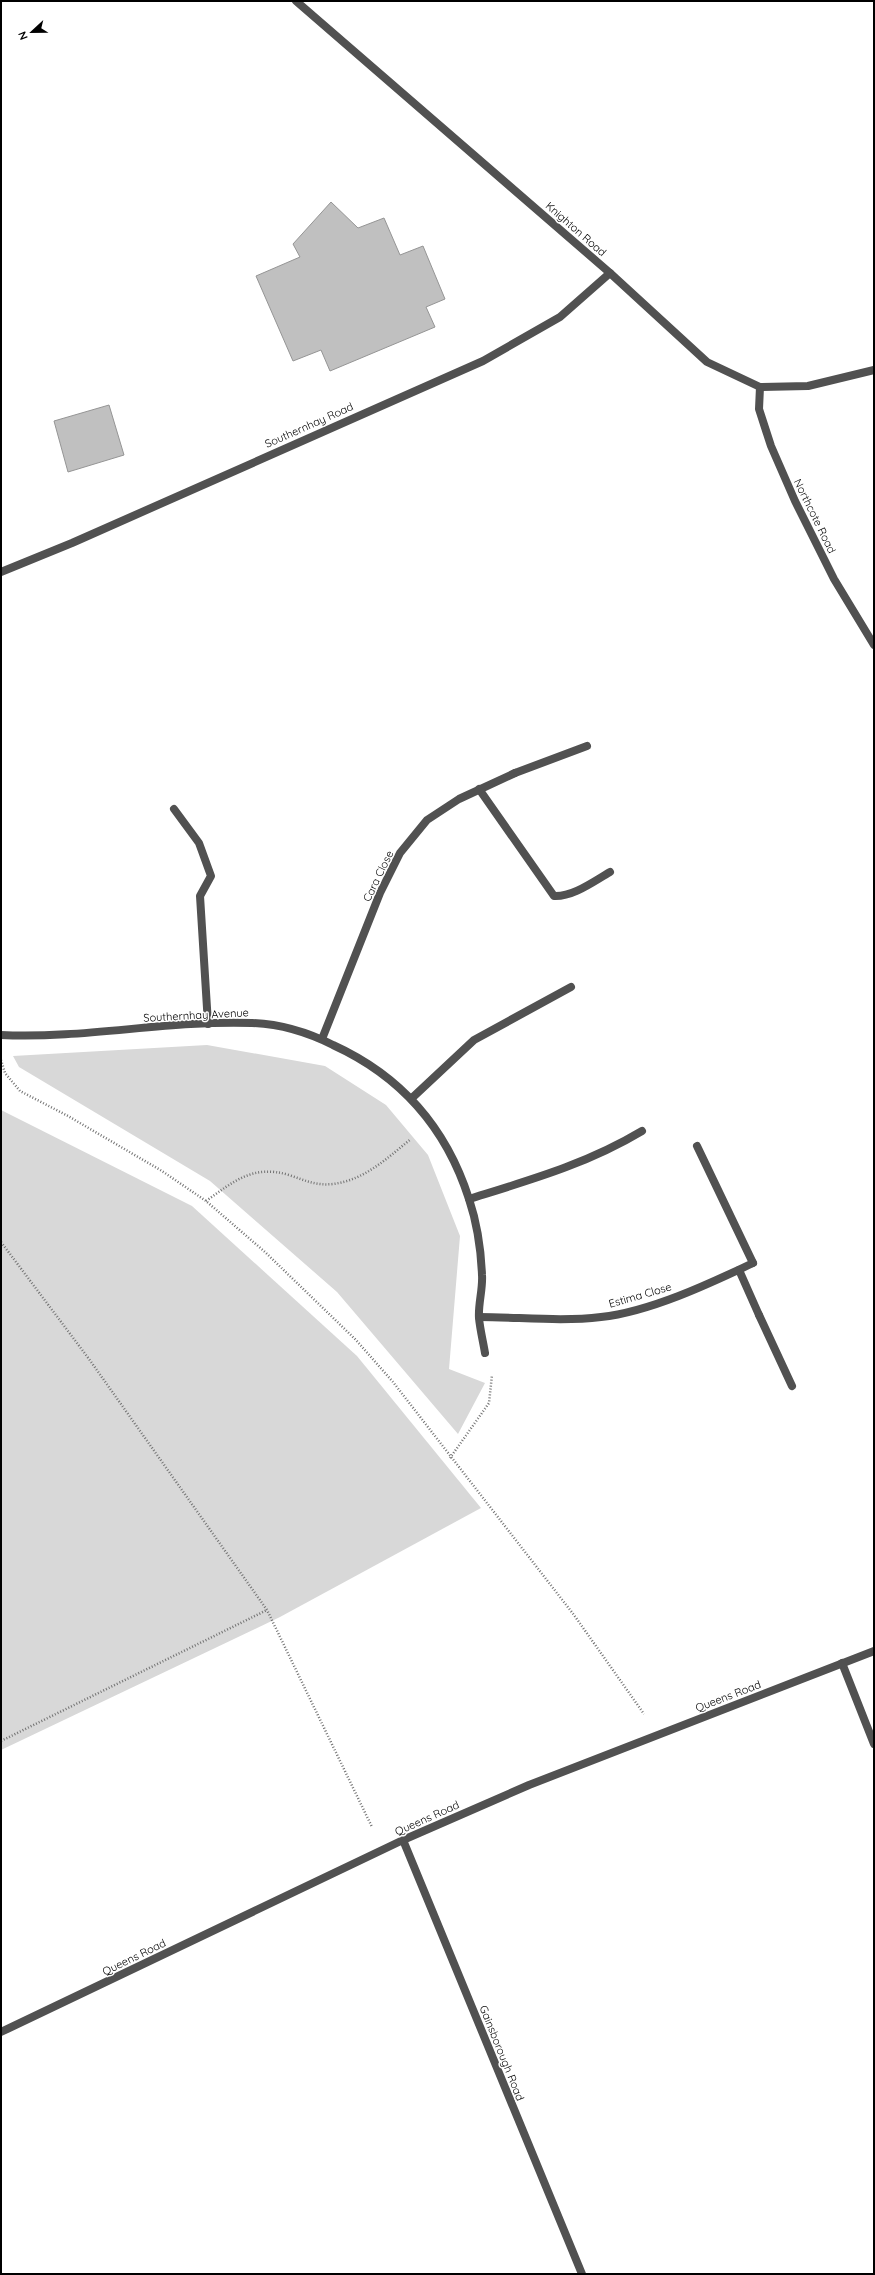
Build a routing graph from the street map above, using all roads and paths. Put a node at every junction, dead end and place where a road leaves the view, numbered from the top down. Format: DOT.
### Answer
graph roads {
  1 [pos="296,1"];
  2 [pos="610,273"];
  3 [pos="874,370"];
  4 [pos="760,387"];
  5 [pos="1,572"];
  6 [pos="874,645"];
  7 [pos="587,746"];
  8 [pos="479,789"];
  9 [pos="174,809"];
  10 [pos="610,872"];
  11 [pos="571,987"];
  12 [pos="208,1024"];
  13 [pos="1,1035"];
  14 [pos="322,1039"];
  15 [pos="1,1060"];
  16 [pos="412,1098"];
  17 [pos="431,1122"];
  18 [pos="642,1131"];
  19 [pos="697,1146"];
  20 [pos="469,1199"];
  21 [pos="206,1201"];
  22 [pos="1,1242"];
  23 [pos="739,1270"];
  24 [pos="479,1317"];
  25 [pos="485,1353"];
  26 [pos="792,1386"];
  27 [pos="450,1458"];
  28 [pos="267,1610"];
  29 [pos="874,1650"];
  30 [pos="842,1663"];
  31 [pos="659,1734"];
  32 [pos="1,1741"];
  33 [pos="874,1744"];
  34 [pos="403,1840"];
  35 [pos="383,1850"];
  36 [pos="1,2032"];
  37 [pos="582,2274"];
  1 -- 2 [label="street, Knighton Road"];
  2 -- 4 [label="street, Knighton Road"];
  2 -- 5 [label="street, Southernhay Road"];
  3 -- 4 [label="street, Knighton Road"];
  4 -- 6 [label="street, Northcote Road"];
  7 -- 8 [label="street, Cara Close"];
  8 -- 10 [label="street"];
  8 -- 14 [label="street, Cara Close"];
  9 -- 12 [label="street"];
  11 -- 16 [label="street"];
  12 -- 13 [label="street, Southernhay Avenue"];
  12 -- 14 [label="street, Southernhay Avenue"];
  14 -- 16 [label="street, Southernhay Avenue"];
  15 -- 21 [label="path"];
  16 -- 17 [label="street, Southernhay Avenue"];
  17 -- 20 [label="street, Southernhay Avenue"];
  17 -- 21 [label="path"];
  18 -- 20 [label="street"];
  19 -- 23 [label="street, Estima Close"];
  20 -- 24 [label="street, Southernhay Avenue"];
  21 -- 27 [label="path"];
  22 -- 28 [label="path"];
  23 -- 24 [label="street, Estima Close"];
  23 -- 26 [label="street"];
  24 -- 25 [label="street, Southernhay Avenue"];
  25 -- 27 [label="path"];
  27 -- 31 [label="path"];
  28 -- 32 [label="path"];
  28 -- 35 [label="path"];
  29 -- 30 [label="street, Queens Road"];
  30 -- 31 [label="street, Queens Road"];
  30 -- 33 [label="street"];
  31 -- 34 [label="street, Queens Road"];
  34 -- 35 [label="street, Queens Road"];
  34 -- 37 [label="street, Gainsborough Road"];
  35 -- 36 [label="street, Queens Road"];
}
